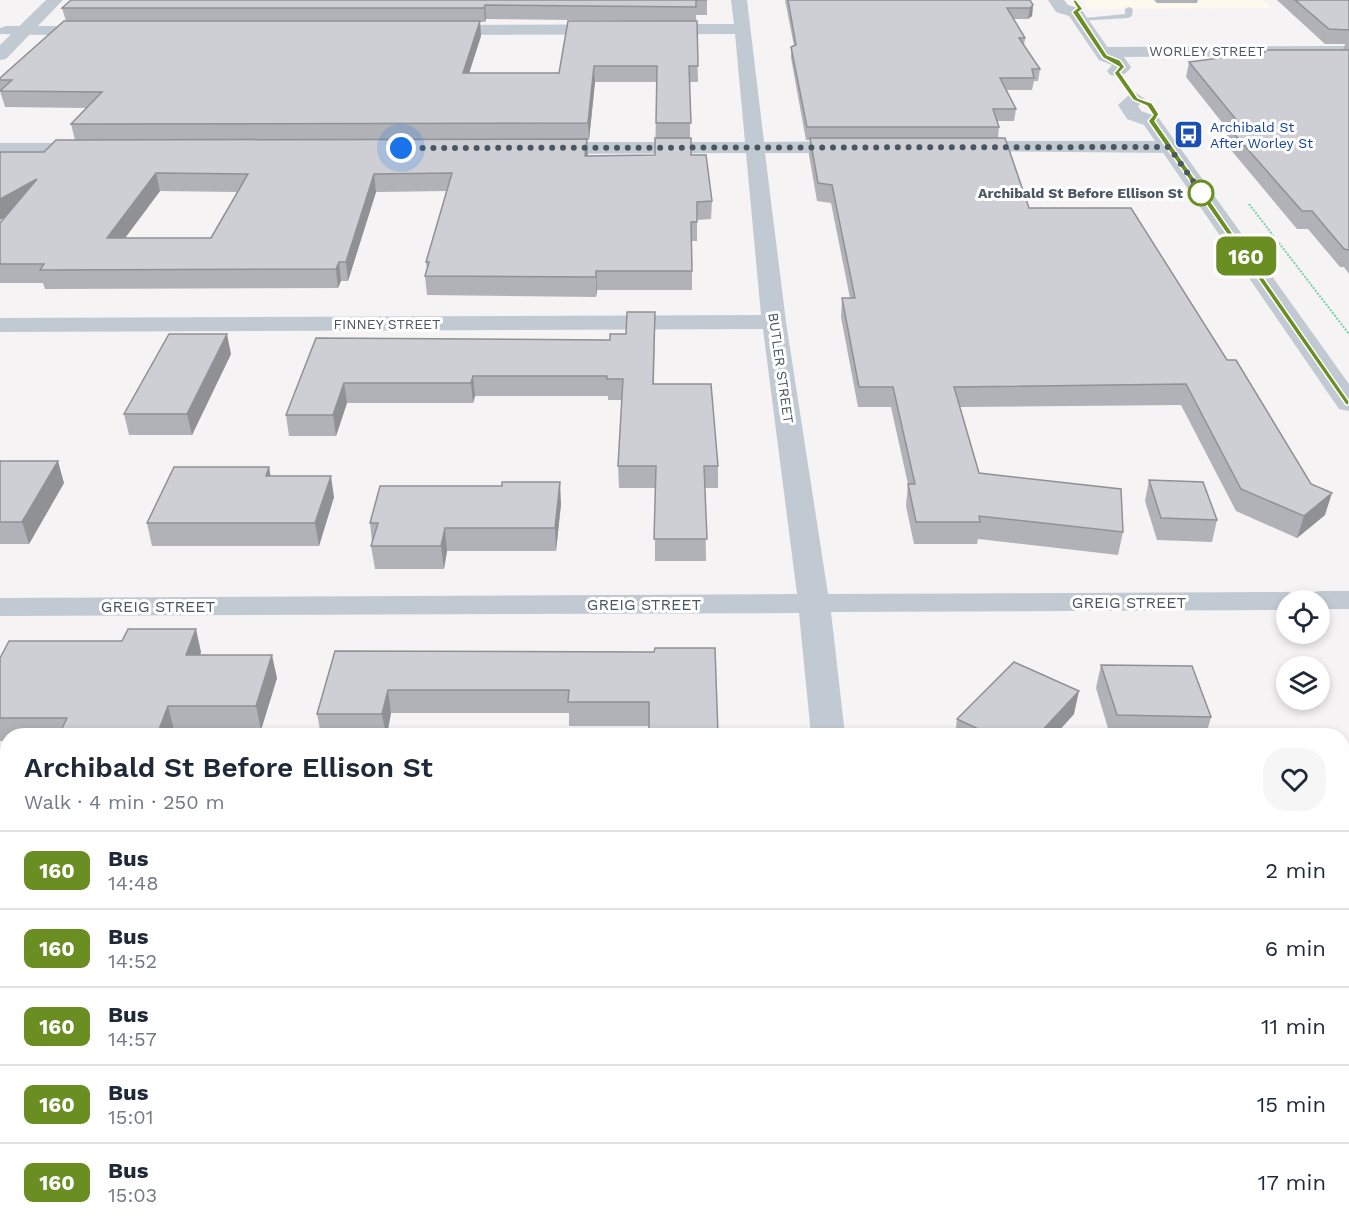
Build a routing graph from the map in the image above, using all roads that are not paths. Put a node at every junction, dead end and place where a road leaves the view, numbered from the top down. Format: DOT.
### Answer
graph roads {
  1 [pos="38,0"];
  2 [pos="55,0"];
  3 [pos="739,0"];
  4 [pos="1056,0"];
  5 [pos="1122,0"];
  6 [pos="1076,10"];
  7 [pos="742,29"];
  8 [pos="419,30"];
  9 [pos="25,31"];
  10 [pos="108,31"];
  11 [pos="3,34"];
  12 [pos="1349,51"];
  13 [pos="1103,54"];
  14 [pos="0,55"];
  15 [pos="874,147"];
  16 [pos="945,147"];
  17 [pos="1169,147"];
  18 [pos="527,148"];
  19 [pos="754,148"];
  20 [pos="0,149"];
  21 [pos="108,149"];
  22 [pos="774,322"];
  23 [pos="0,325"];
  24 [pos="1349,403"];
  25 [pos="1330,600"];
  26 [pos="1349,600"];
  27 [pos="1276,601"];
  28 [pos="814,604"];
  29 [pos="0,607"];
  30 [pos="827,728"];
  1 -- 11 [label="street"];
  2 -- 9 [label="street"];
  3 -- 7 [label="street, BUTLER STREET"];
  4 -- 6 [label="street"];
  5 -- 6 [label="lane"];
  6 -- 13 [label="street"];
  7 -- 8 [label="street"];
  7 -- 19 [label="street, BUTLER STREET"];
  9 -- 10 [label="street"];
  9 -- 11 [label="street"];
  9 -- 14 [label="street"];
  12 -- 13 [label="street, WORLEY STREET"];
  13 -- 17 [label="street"];
  15 -- 19 [label="street"];
  16 -- 17 [label="street"];
  17 -- 24 [label="street"];
  18 -- 19 [label="street"];
  19 -- 22 [label="street, BUTLER STREET"];
  20 -- 21 [label="street"];
  22 -- 23 [label="street, FINNEY STREET"];
  22 -- 28 [label="street, BUTLER STREET"];
  25 -- 26 [label="street"];
  27 -- 28 [label="street, GREIG STREET"];
  28 -- 29 [label="street, GREIG STREET"];
  28 -- 30 [label="street, BUTLER STREET"];
}
